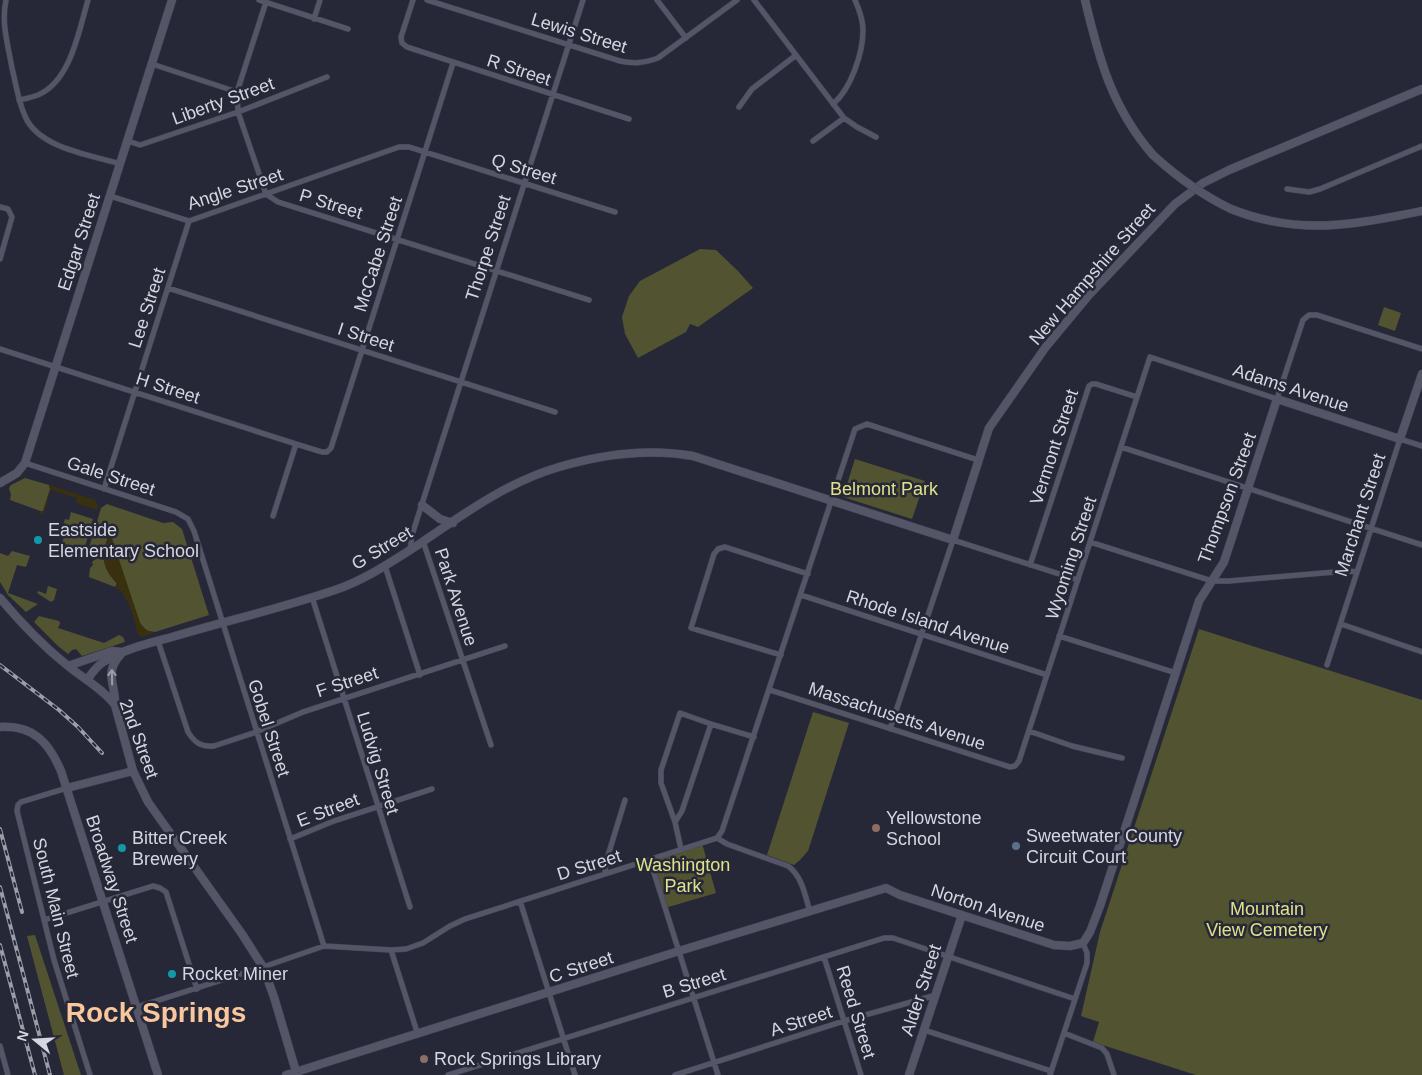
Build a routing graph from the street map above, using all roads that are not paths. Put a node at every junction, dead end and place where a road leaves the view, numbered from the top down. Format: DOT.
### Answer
graph roads {
  1 [pos="6,0"];
  2 [pos="88,0"];
  3 [pos="172,0"];
  4 [pos="259,0"];
  5 [pos="320,0"];
  6 [pos="413,0"];
  7 [pos="427,0"];
  8 [pos="583,0"];
  9 [pos="657,0"];
  10 [pos="737,0"];
  11 [pos="754,0"];
  12 [pos="855,0"];
  13 [pos="1084,0"];
  14 [pos="266,2"];
  15 [pos="314,19"];
  16 [pos="348,29"];
  17 [pos="686,38"];
  18 [pos="569,45"];
  19 [pos="795,56"];
  20 [pos="453,63"];
  21 [pos="152,64"];
  22 [pos="327,76"];
  23 [pos="1422,89"];
  24 [pos="237,92"];
  25 [pos="552,95"];
  26 [pos="19,100"];
  27 [pos="833,104"];
  28 [pos="740,107"];
  29 [pos="238,112"];
  30 [pos="629,118"];
  31 [pos="844,118"];
  32 [pos="876,137"];
  33 [pos="128,141"];
  34 [pos="813,141"];
  35 [pos="1422,146"];
  36 [pos="425,152"];
  37 [pos="120,164"];
  38 [pos="524,183"];
  39 [pos="1287,189"];
  40 [pos="266,194"];
  41 [pos="110,196"];
  42 [pos="0,206"];
  43 [pos="1422,211"];
  44 [pos="615,212"];
  45 [pos="189,221"];
  46 [pos="397,239"];
  47 [pos="0,259"];
  48 [pos="496,271"];
  49 [pos="168,288"];
  50 [pos="588,300"];
  51 [pos="0,349"];
  52 [pos="1422,349"];
  53 [pos="362,350"];
  54 [pos="1150,357"];
  55 [pos="55,367"];
  56 [pos="1422,374"];
  57 [pos="460,382"];
  58 [pos="135,392"];
  59 [pos="1137,397"];
  60 [pos="1277,399"];
  61 [pos="555,412"];
  62 [pos="1400,439"];
  63 [pos="296,444"];
  64 [pos="1422,446"];
  65 [pos="1121,447"];
  66 [pos="327,452"];
  67 [pos="978,460"];
  68 [pos="24,463"];
  69 [pos="0,483"];
  70 [pos="1248,488"];
  71 [pos="104,489"];
  72 [pos="832,501"];
  73 [pos="422,505"];
  74 [pos="273,516"];
  75 [pos="188,519"];
  76 [pos="453,522"];
  77 [pos="1372,528"];
  78 [pos="952,540"];
  79 [pos="423,541"];
  80 [pos="1090,542"];
  81 [pos="1422,545"];
  82 [pos="410,550"];
  83 [pos="1030,565"];
  84 [pos="385,566"];
  85 [pos="1357,572"];
  86 [pos="808,574"];
  87 [pos="1078,580"];
  88 [pos="1212,581"];
  89 [pos="801,595"];
  90 [pos="312,597"];
  91 [pos="0,598"];
  92 [pos="222,622"];
  93 [pos="1341,624"];
  94 [pos="922,634"];
  95 [pos="1060,636"];
  96 [pos="158,641"];
  97 [pos="505,646"];
  98 [pos="1422,652"];
  99 [pos="123,653"];
  100 [pos="781,655"];
  101 [pos="462,661"];
  102 [pos="1327,665"];
  103 [pos="68,666"];
  104 [pos="1176,673"];
  105 [pos="420,675"];
  106 [pos="1047,675"];
  107 [pos="87,680"];
  108 [pos="770,690"];
  109 [pos="344,698"];
  110 [pos="115,705"];
  111 [pos="711,724"];
  112 [pos="0,727"];
  113 [pos="890,729"];
  114 [pos="1029,731"];
  115 [pos="256,732"];
  116 [pos="754,737"];
  117 [pos="491,745"];
  118 [pos="1122,758"];
  119 [pos="1015,766"];
  120 [pos="134,772"];
  121 [pos="67,788"];
  122 [pos="432,789"];
  123 [pos="626,800"];
  124 [pos="377,807"];
  125 [pos="675,822"];
  126 [pos="717,838"];
  127 [pos="290,839"];
  128 [pos="681,849"];
  129 [pos="650,860"];
  130 [pos="605,874"];
  131 [pos="886,888"];
  132 [pos="520,900"];
  133 [pos="104,901"];
  134 [pos="410,907"];
  135 [pos="810,912"];
  136 [pos="962,915"];
  137 [pos="44,920"];
  138 [pos="1083,943"];
  139 [pos="324,946"];
  140 [pos="391,950"];
  141 [pos="679,951"];
  142 [pos="824,957"];
  143 [pos="948,957"];
  144 [pos="263,968"];
  145 [pos="197,989"];
  146 [pos="549,993"];
  147 [pos="936,995"];
  148 [pos="694,997"];
  149 [pos="1075,999"];
  150 [pos="137,1007"];
  151 [pos="844,1021"];
  152 [pos="924,1030"];
  153 [pos="1064,1033"];
  154 [pos="418,1035"];
  155 [pos="563,1038"];
  156 [pos="0,1047"];
  157 [pos="714,1063"];
  158 [pos="297,1073"];
  159 [pos="1051,1073"];
  160 [pos="8,1075"];
  161 [pos="90,1075"];
  162 [pos="158,1075"];
  163 [pos="286,1075"];
  164 [pos="448,1075"];
  165 [pos="575,1075"];
  166 [pos="675,1075"];
  167 [pos="718,1075"];
  168 [pos="861,1075"];
  169 [pos="909,1075"];
  170 [pos="1114,1075"];
  1 -- 26 [label="street"];
  2 -- 26 [label="street"];
  3 -- 21 [label="street, Edgar Street"];
  4 -- 14 [label="street"];
  5 -- 15 [label="street"];
  6 -- 20 [label="street, R Street"];
  7 -- 18 [label="street, Lewis Street"];
  8 -- 18 [label="street, Thorpe Street"];
  9 -- 17 [label="street"];
  10 -- 17 [label="street, Lewis Street"];
  11 -- 19 [label="street"];
  12 -- 27 [label="street"];
  13 -- 43 [label="street, bridge"];
  14 -- 15 [label="street"];
  14 -- 24 [label="street"];
  15 -- 16 [label="street"];
  17 -- 18 [label="street, Lewis Street"];
  18 -- 25 [label="street, Thorpe Street"];
  19 -- 27 [label="street"];
  19 -- 28 [label="street"];
  20 -- 25 [label="street, R Street"];
  20 -- 36 [label="street, McCabe Street"];
  21 -- 24 [label="street"];
  21 -- 33 [label="street, Edgar Street"];
  22 -- 29 [label="street, Liberty Street"];
  23 -- 67 [label="street, New Hampshire Street"];
  24 -- 29 [label="street"];
  25 -- 30 [label="street, R Street"];
  25 -- 38 [label="street, Thorpe Street"];
  26 -- 37 [label="street"];
  27 -- 31 [label="street"];
  29 -- 33 [label="street, Liberty Street"];
  29 -- 40 [label="street"];
  31 -- 32 [label="street"];
  31 -- 34 [label="street"];
  33 -- 37 [label="street, Edgar Street"];
  35 -- 39 [label="street"];
  36 -- 38 [label="street, Q Street"];
  36 -- 40 [label="street, Angle Street"];
  36 -- 46 [label="street, McCabe Street"];
  37 -- 41 [label="street, Edgar Street"];
  38 -- 44 [label="street, Q Street"];
  38 -- 48 [label="street, Thorpe Street"];
  40 -- 45 [label="street, Angle Street"];
  40 -- 46 [label="street, P Street"];
  41 -- 45 [label="street, Angle Street"];
  41 -- 55 [label="street, Edgar Street"];
  42 -- 47 [label="street"];
  45 -- 49 [label="street, Lee Street"];
  46 -- 48 [label="street, P Street"];
  46 -- 53 [label="street, McCabe Street"];
  48 -- 50 [label="street, P Street"];
  48 -- 57 [label="street, Thorpe Street"];
  49 -- 53 [label="street, I Street"];
  49 -- 58 [label="street, Lee Street"];
  51 -- 55 [label="street, H Street"];
  52 -- 60 [label="street, Thompson Street"];
  53 -- 57 [label="street, I Street"];
  53 -- 66 [label="street, McCabe Street"];
  54 -- 59 [label="street, Wyoming Street"];
  54 -- 60 [label="street, Adams Avenue"];
  55 -- 58 [label="street, H Street"];
  55 -- 68 [label="street, Edgar Street"];
  56 -- 62 [label="street, Marchant Street"];
  57 -- 61 [label="street, I Street"];
  57 -- 73 [label="street, Thorpe Street"];
  58 -- 63 [label="street, H Street"];
  58 -- 71 [label="street, Lee Street"];
  59 -- 65 [label="street, Wyoming Street"];
  59 -- 83 [label="street, Vermont Street"];
  60 -- 62 [label="street, Adams Avenue"];
  60 -- 70 [label="street, Thompson Street"];
  62 -- 64 [label="street, Adams Avenue"];
  62 -- 77 [label="street, Marchant Street"];
  63 -- 66 [label="street, H Street"];
  63 -- 74 [label="street"];
  65 -- 70 [label="street"];
  65 -- 80 [label="street, Wyoming Street"];
  67 -- 72 [label="street"];
  67 -- 78 [label="street, New Hampshire Street"];
  68 -- 69 [label="street, Edgar Street"];
  68 -- 71 [label="street, Gale Street"];
  70 -- 77 [label="street"];
  70 -- 88 [label="street, Thompson Street"];
  71 -- 75 [label="street, Gale Street"];
  72 -- 76 [label="street, G Street"];
  72 -- 78 [label="street, G Street"];
  72 -- 86 [label="street"];
  73 -- 76 [label="street"];
  73 -- 82 [label="street, Thorpe Street"];
  75 -- 92 [label="street, Gobel Street"];
  76 -- 79 [label="street, G Street"];
  77 -- 81 [label="street"];
  77 -- 85 [label="street, Marchant Street"];
  78 -- 83 [label="street"];
  78 -- 94 [label="street, New Hampshire Street"];
  79 -- 82 [label="street, G Street"];
  79 -- 101 [label="street, Park Avenue"];
  80 -- 87 [label="street, Wyoming Street"];
  80 -- 88 [label="street"];
  82 -- 84 [label="street, G Street"];
  83 -- 87 [label="street"];
  84 -- 90 [label="street, G Street"];
  84 -- 105 [label="street"];
  85 -- 88 [label="street"];
  85 -- 93 [label="street, Marchant Street"];
  86 -- 89 [label="street"];
  86 -- 100 [label="street"];
  87 -- 95 [label="street, Wyoming Street"];
  88 -- 104 [label="street, Thompson Street"];
  89 -- 94 [label="street, Rhode Island Avenue"];
  89 -- 100 [label="street"];
  90 -- 92 [label="street, G Street"];
  90 -- 109 [label="street, Ludvig Street"];
  91 -- 103 [label="street, 2nd Street"];
  92 -- 96 [label="street, G Street"];
  92 -- 115 [label="street, Gobel Street"];
  93 -- 98 [label="street"];
  93 -- 102 [label="street, Marchant Street"];
  94 -- 106 [label="street, Rhode Island Avenue"];
  94 -- 113 [label="street, New Hampshire Street"];
  95 -- 104 [label="street"];
  95 -- 106 [label="street, Wyoming Street"];
  96 -- 99 [label="street, G Street"];
  96 -- 115 [label="street, F Street"];
  97 -- 101 [label="street, F Street"];
  99 -- 103 [label="street"];
  99 -- 107 [label="street, G Street"];
  110 -- 99 [label="street, one-way"];
  100 -- 108 [label="street"];
  101 -- 105 [label="street, F Street"];
  101 -- 117 [label="street, Park Avenue"];
  103 -- 107 [label="street, 2nd Street"];
  104 -- 138 [label="street, Thompson Street"];
  105 -- 109 [label="street, F Street"];
  106 -- 114 [label="street, Wyoming Street"];
  107 -- 110 [label="street, 2nd Street"];
  108 -- 113 [label="street, Massachusetts Avenue"];
  108 -- 116 [label="street"];
  109 -- 115 [label="street, F Street"];
  109 -- 124 [label="street, Ludvig Street"];
  110 -- 120 [label="street, 2nd Street"];
  111 -- 116 [label="street"];
  111 -- 125 [label="street"];
  111 -- 125 [label="street"];
  112 -- 121 [label="street, Broadway Street"];
  113 -- 119 [label="street, Massachusetts Avenue"];
  114 -- 118 [label="street"];
  114 -- 119 [label="street, Wyoming Street"];
  115 -- 127 [label="street, Gobel Street"];
  116 -- 126 [label="street"];
  120 -- 121 [label="street"];
  120 -- 144 [label="street, 2nd Street"];
  121 -- 133 [label="street, Broadway Street"];
  121 -- 137 [label="street, South Main Street"];
  122 -- 124 [label="street, E Street"];
  123 -- 130 [label="street"];
  124 -- 127 [label="street, E Street"];
  124 -- 134 [label="street, Ludvig Street"];
  125 -- 128 [label="street"];
  126 -- 128 [label="street, D Street"];
  126 -- 135 [label="street"];
  127 -- 139 [label="street, Gobel Street"];
  128 -- 129 [label="street, D Street"];
  129 -- 130 [label="street, D Street"];
  129 -- 141 [label="street"];
  130 -- 132 [label="street, D Street"];
  131 -- 135 [label="street, C Street"];
  131 -- 136 [label="street, Norton Avenue"];
  132 -- 140 [label="street, D Street"];
  132 -- 146 [label="street"];
  133 -- 137 [label="street"];
  133 -- 145 [label="street"];
  133 -- 150 [label="street, Broadway Street"];
  135 -- 141 [label="street, C Street"];
  136 -- 138 [label="street, Norton Avenue"];
  136 -- 143 [label="street, Alder Street"];
  137 -- 161 [label="street, South Main Street"];
  138 -- 149 [label="street"];
  139 -- 140 [label="street, D Street"];
  139 -- 144 [label="street, D Street"];
  140 -- 154 [label="street"];
  141 -- 146 [label="street, C Street"];
  141 -- 148 [label="street"];
  142 -- 143 [label="street, B Street"];
  142 -- 148 [label="street, B Street"];
  142 -- 151 [label="street, Reed Street"];
  143 -- 147 [label="street, Alder Street"];
  143 -- 149 [label="street, B Street"];
  144 -- 145 [label="street, D Street"];
  144 -- 158 [label="street, 2nd Street"];
  145 -- 150 [label="street, D Street"];
  146 -- 154 [label="street, C Street"];
  146 -- 155 [label="street"];
  147 -- 151 [label="street, A Street"];
  147 -- 152 [label="street, Alder Street"];
  148 -- 155 [label="street, B Street"];
  148 -- 157 [label="street"];
  149 -- 153 [label="street"];
  150 -- 162 [label="street, Broadway Street"];
  151 -- 157 [label="street, A Street"];
  151 -- 168 [label="street, Reed Street"];
  152 -- 159 [label="street"];
  152 -- 169 [label="street, Alder Street"];
  153 -- 159 [label="street"];
  153 -- 170 [label="street"];
  154 -- 158 [label="street, C Street"];
  155 -- 164 [label="street, B Street"];
  155 -- 165 [label="street"];
  156 -- 160 [label="street"];
  157 -- 166 [label="street, A Street"];
  157 -- 167 [label="street"];
  158 -- 163 [label="street, C Street"];
}
